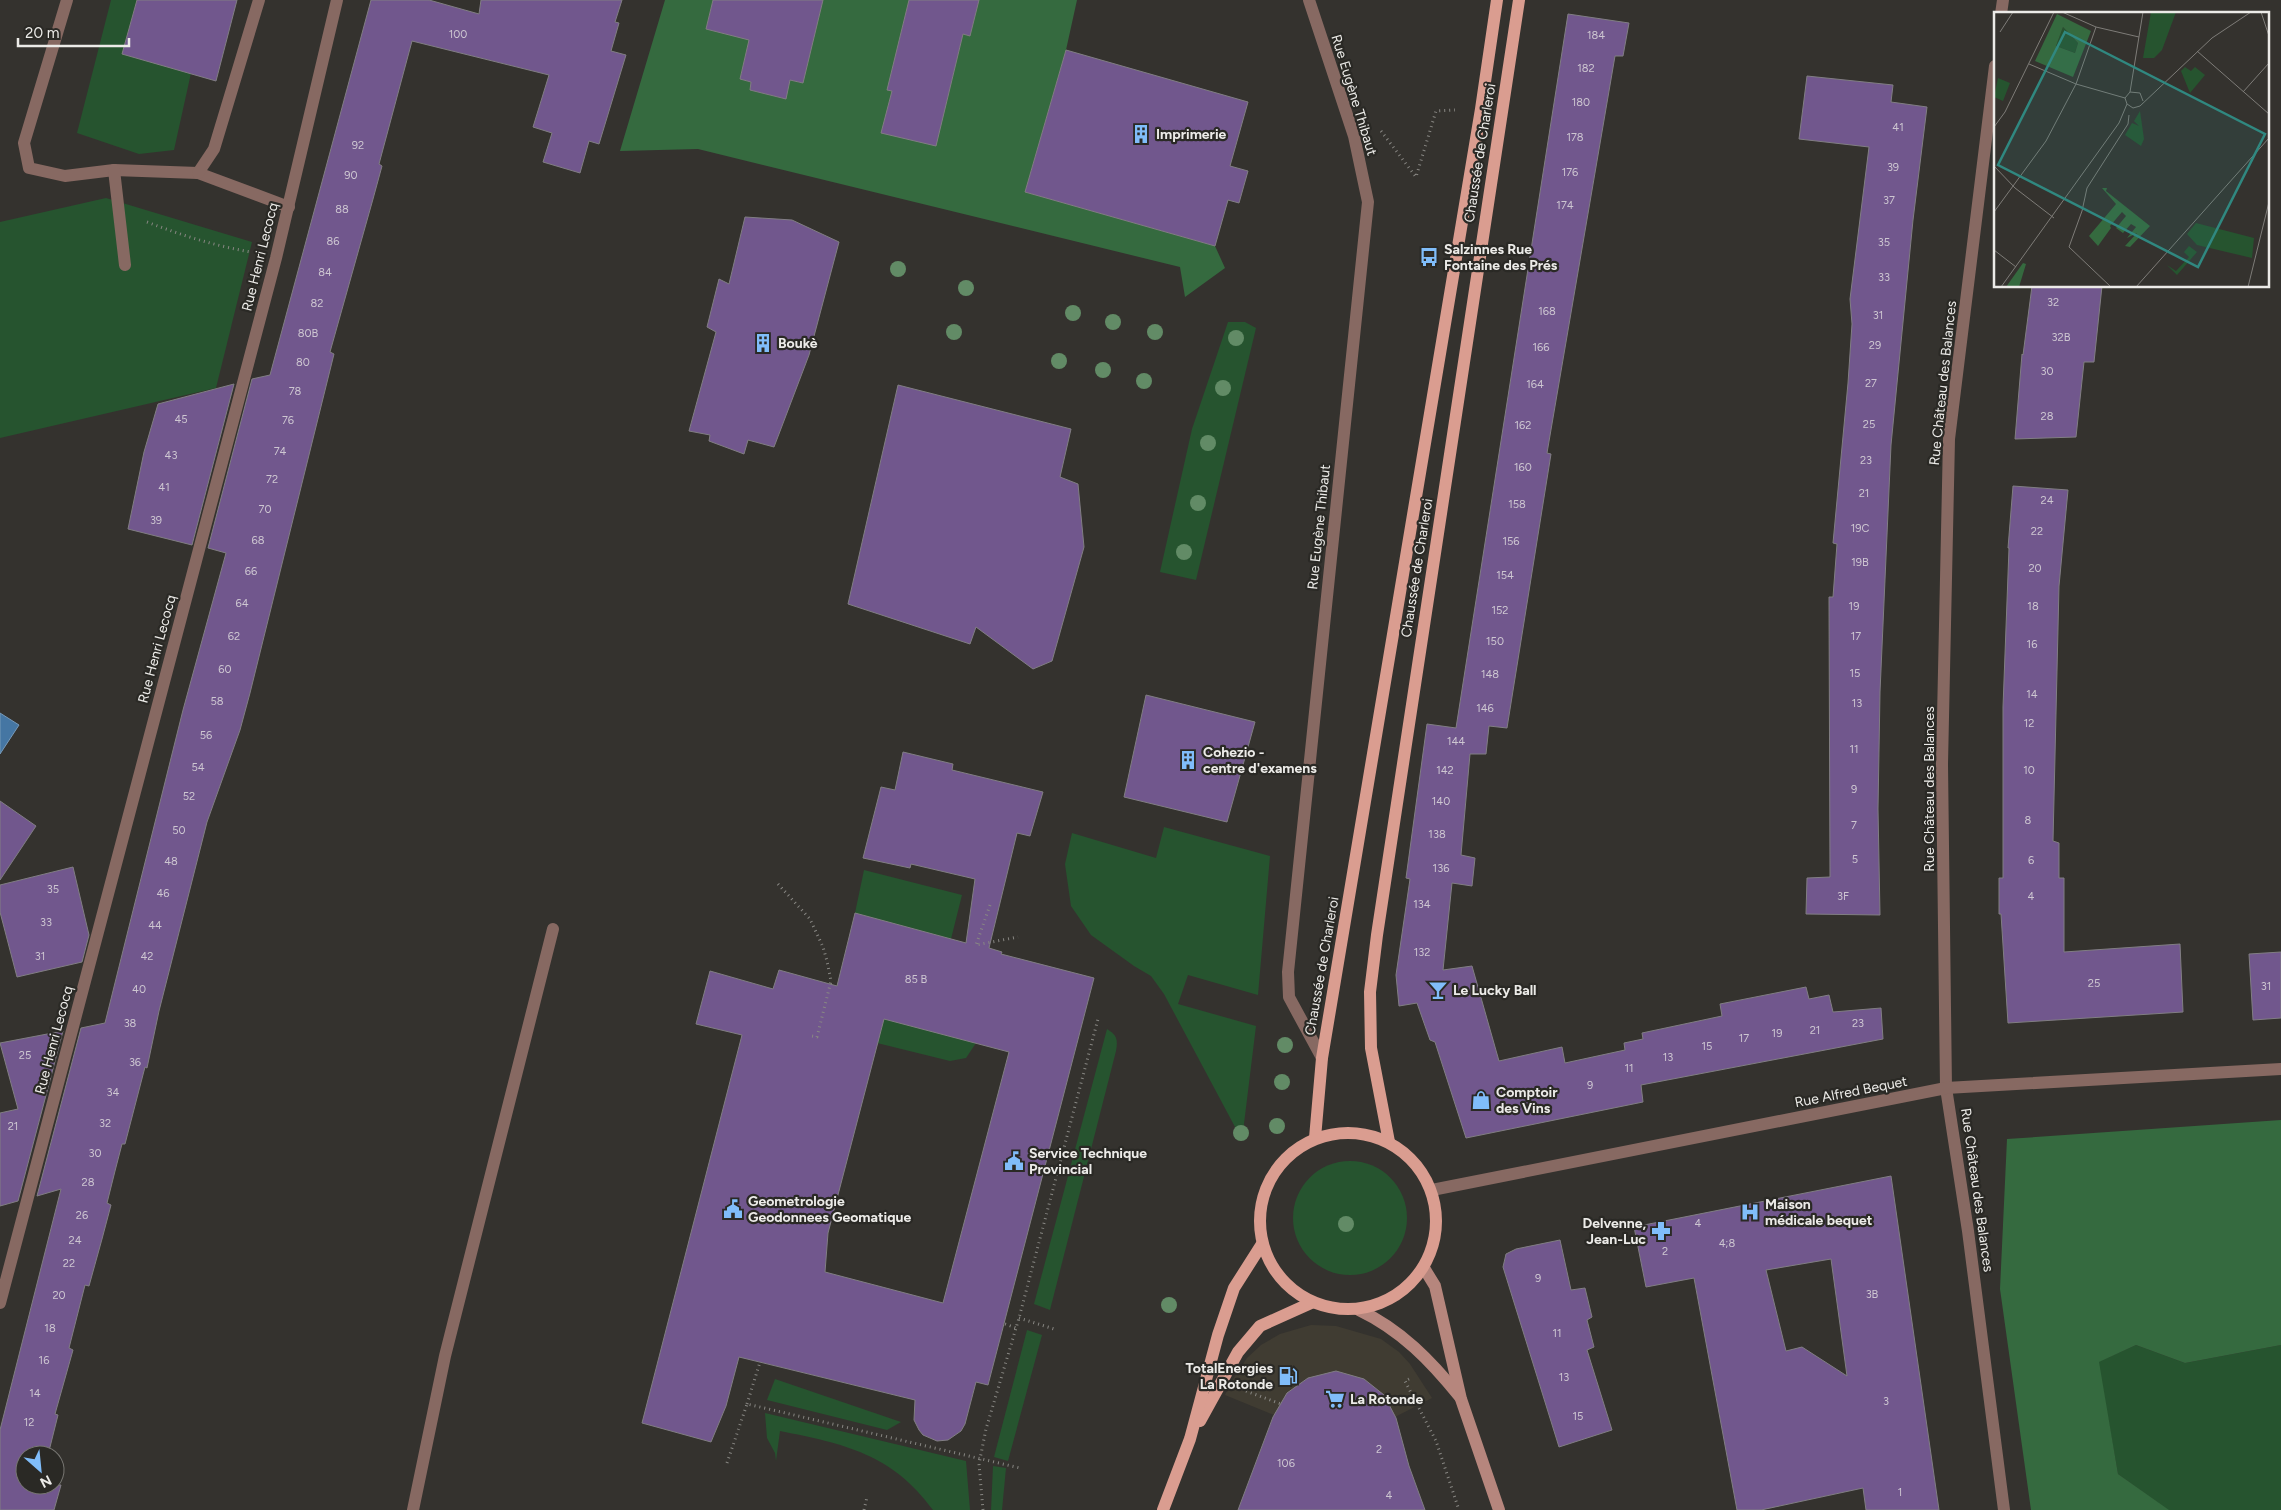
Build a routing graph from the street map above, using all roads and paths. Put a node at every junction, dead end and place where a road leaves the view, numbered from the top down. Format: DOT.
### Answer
graph roads {
  1 [pos="67,0"];
  2 [pos="260,0"];
  3 [pos="337,0"];
  4 [pos="1309,0"];
  5 [pos="1497,0"];
  6 [pos="1519,0"];
  7 [pos="1994,74"];
  8 [pos="1481,109"];
  9 [pos="1354,136"];
  10 [pos="114,170"];
  11 [pos="198,173"];
  12 [pos="289,207"];
  13 [pos="119,212"];
  14 [pos="253,252"];
  15 [pos="125,265"];
  16 [pos="778,884"];
  17 [pos="990,905"];
  18 [pos="553,929"];
  19 [pos="1018,937"];
  20 [pos="1098,1019"];
  21 [pos="812,1036"];
  22 [pos="1322,1058"];
  23 [pos="2281,1069"];
  24 [pos="1946,1088"];
  25 [pos="1315,1138"];
  26 [pos="1389,1142"];
  27 [pos="1432,1190"];
  28 [pos="1262,1244"];
  29 [pos="1424,1268"];
  30 [pos="1311,1303"];
  31 [pos="0,1304"];
  32 [pos="1359,1310"];
  33 [pos="1019,1318"];
  34 [pos="1005,1324"];
  35 [pos="1016,1328"];
  36 [pos="1054,1329"];
  37 [pos="760,1362"];
  38 [pos="1432,1363"];
  39 [pos="1221,1383"];
  40 [pos="1461,1399"];
  41 [pos="748,1404"];
  42 [pos="1281,1404"];
  43 [pos="1190,1439"];
  44 [pos="980,1458"];
  45 [pos="727,1463"];
  46 [pos="1020,1468"];
  47 [pos="867,1497"];
  48 [pos="413,1510"];
  49 [pos="864,1510"];
  50 [pos="983,1510"];
  51 [pos="1163,1510"];
  52 [pos="1459,1510"];
  53 [pos="1499,1510"];
  54 [pos="2004,1510"];
  1 -- 10 [label="street"];
  2 -- 11 [label="street"];
  3 -- 12 [label="street, Rue Henri Lecocq"];
  4 -- 9 [label="street, Rue Eugène Thibaut"];
  5 -- 8 [label="main road, Chaussée de Charleroi"];
  6 -- 26 [label="main road, Chaussée de Charleroi"];
  7 -- 24 [label="street, Rue Château des Balances"];
  8 -- 9 [label="path"];
  8 -- 22 [label="main road, Chaussée de Charleroi"];
  9 -- 22 [label="street, Rue Eugène Thibaut"];
  10 -- 11 [label="street"];
  10 -- 13 [label="street"];
  11 -- 12 [label="street"];
  12 -- 31 [label="street, Rue Henri Lecocq"];
  13 -- 14 [label="path"];
  13 -- 15 [label="street"];
  16 -- 21 [label="path"];
  17 -- 19 [label="path"];
  18 -- 48 [label="street"];
  20 -- 33 [label="path"];
  22 -- 25 [label="main road, Chaussée de Charleroi"];
  23 -- 24 [label="street, Rue Alfred Bequet"];
  24 -- 27 [label="street, Rue Alfred Bequet"];
  24 -- 54 [label="street, Rue Château des Balances"];
  25 -- 26 [label="main road"];
  25 -- 28 [label="main road"];
  26 -- 27 [label="main road"];
  27 -- 29 [label="main road"];
  28 -- 30 [label="main road"];
  28 -- 43 [label="main road"];
  29 -- 32 [label="main road"];
  29 -- 40 [label="main road"];
  30 -- 32 [label="main road"];
  30 -- 39 [label="main road"];
  32 -- 38 [label="main road"];
  33 -- 35 [label="path"];
  33 -- 36 [label="path"];
  34 -- 35 [label="path"];
  35 -- 44 [label="path"];
  37 -- 41 [label="path"];
  38 -- 40 [label="main road"];
  38 -- 52 [label="path"];
  39 -- 42 [label="path"];
  39 -- 43 [label="main road"];
  40 -- 53 [label="main road"];
  41 -- 44 [label="path"];
  41 -- 45 [label="path"];
  43 -- 51 [label="main road"];
  44 -- 46 [label="path"];
  44 -- 50 [label="path"];
  47 -- 49 [label="path"];
}
